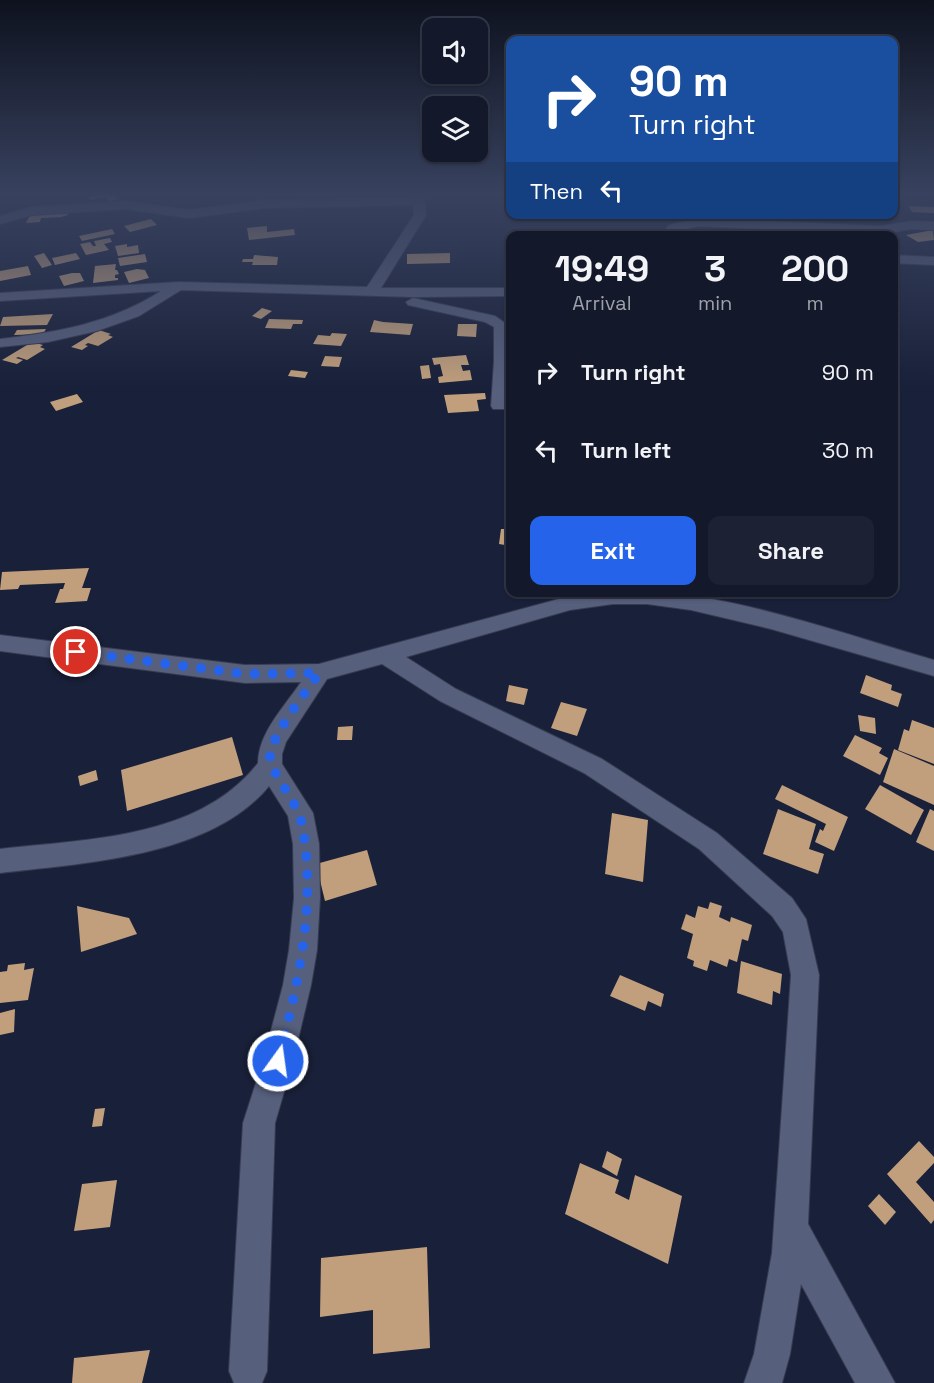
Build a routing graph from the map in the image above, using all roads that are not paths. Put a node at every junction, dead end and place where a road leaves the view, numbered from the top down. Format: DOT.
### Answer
graph roads {
  1 [pos="390,260"];
  2 [pos="903,260"];
  3 [pos="934,261"];
  4 [pos="179,286"];
  5 [pos="368,292"];
  6 [pos="506,292"];
  7 [pos="0,297"];
  8 [pos="0,343"];
  9 [pos="498,406"];
  10 [pos="0,643"];
  11 [pos="384,654"];
  12 [pos="934,668"];
  13 [pos="319,673"];
  14 [pos="270,766"];
  15 [pos="0,861"];
  16 [pos="791,1226"];
  17 [pos="248,1371"];
  18 [pos="763,1383"];
  19 [pos="876,1383"];
  1 -- 5 [label="street"];
  2 -- 3 [label="street"];
  4 -- 5 [label="street"];
  4 -- 7 [label="street"];
  4 -- 8 [label="street"];
  5 -- 6 [label="street"];
  5 -- 9 [label="street"];
  10 -- 13 [label="street"];
  11 -- 12 [label="street"];
  11 -- 13 [label="street"];
  11 -- 16 [label="street"];
  13 -- 14 [label="street"];
  14 -- 15 [label="street"];
  14 -- 17 [label="street"];
  16 -- 18 [label="street"];
  16 -- 19 [label="street"];
}
